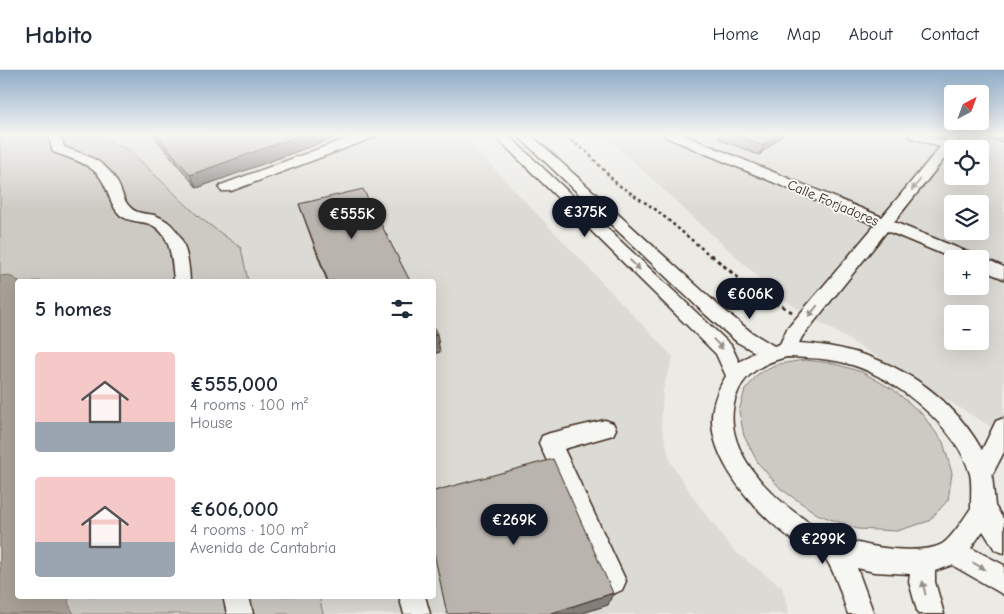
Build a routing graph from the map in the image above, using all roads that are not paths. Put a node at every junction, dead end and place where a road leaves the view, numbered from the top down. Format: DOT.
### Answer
graph roads {
  1 [pos="87,159"];
  2 [pos="303,159"];
  3 [pos="525,159"];
  4 [pos="549,159"];
  5 [pos="730,159"];
  6 [pos="937,159"];
  7 [pos="226,188"];
  8 [pos="884,224"];
  9 [pos="947,250"];
  10 [pos="989,267"];
  11 [pos="1004,273"];
  12 [pos="182,279"];
  13 [pos="779,352"];
  14 [pos="735,375"];
  15 [pos="1004,426"];
  16 [pos="605,430"];
  17 [pos="981,474"];
  18 [pos="983,509"];
  19 [pos="1004,541"];
  20 [pos="832,548"];
  21 [pos="953,552"];
  22 [pos="923,562"];
  23 [pos="613,580"];
  24 [pos="1004,582"];
  25 [pos="237,599"];
  26 [pos="413,599"];
  27 [pos="240,614"];
  28 [pos="417,614"];
  29 [pos="861,614"];
  30 [pos="931,614"];
  1 -- 12 [label="street"];
  2 -- 7 [label="street"];
  3 -- 14 [label="street, one-way"];
  4 -- 13 [label="street"];
  5 -- 8 [label="street, Calle Forjadores"];
  6 -- 8 [label="street, one-way"];
  8 -- 9 [label="street, Calle Forjadores"];
  8 -- 13 [label="street, one-way"];
  10 -- 11 [label="street"];
  13 -- 14 [label="street"];
  13 -- 17 [label="street"];
  14 -- 20 [label="street"];
  15 -- 17 [label="street"];
  16 -- 23 [label="street"];
  17 -- 18 [label="street"];
  18 -- 19 [label="street"];
  18 -- 21 [label="street"];
  20 -- 22 [label="street"];
  20 -- 29 [label="street"];
  21 -- 22 [label="street"];
  21 -- 24 [label="street, one-way"];
  30 -- 22 [label="street, one-way"];
  25 -- 27 [label="street"];
  26 -- 28 [label="street"];
}
